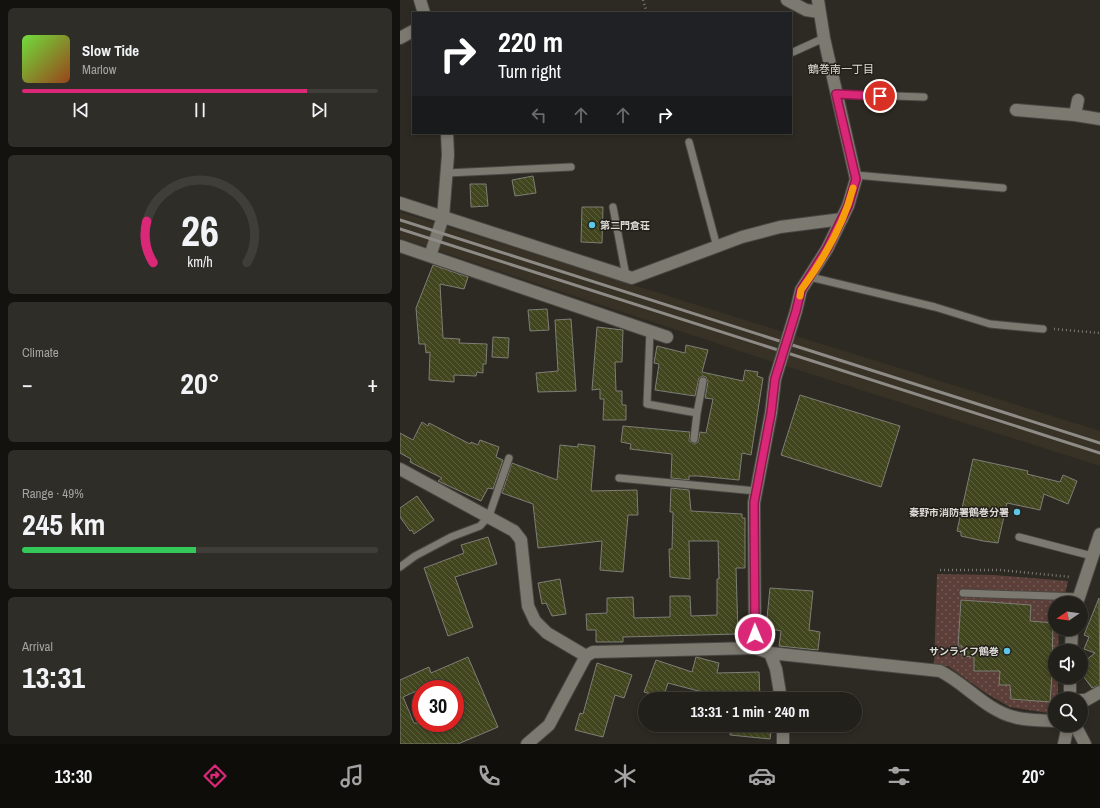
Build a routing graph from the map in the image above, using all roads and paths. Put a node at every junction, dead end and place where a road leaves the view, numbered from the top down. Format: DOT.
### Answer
graph roads {
  1 [pos="420,0"];
  2 [pos="643,0"];
  3 [pos="787,0"];
  4 [pos="818,0"];
  5 [pos="424,12"];
  6 [pos="647,12"];
  7 [pos="819,12"];
  8 [pos="412,32"];
  9 [pos="400,38"];
  10 [pos="824,38"];
  11 [pos="792,53"];
  12 [pos="836,94"];
  13 [pos="924,97"];
  14 [pos="1078,100"];
  15 [pos="1016,110"];
  16 [pos="1075,115"];
  17 [pos="1100,119"];
  18 [pos="447,134"];
  19 [pos="689,142"];
  20 [pos="571,167"];
  21 [pos="447,173"];
  22 [pos="855,175"];
  23 [pos="1003,188"];
  24 [pos="400,202"];
  25 [pos="613,207"];
  26 [pos="443,216"];
  27 [pos="842,219"];
  28 [pos="400,246"];
  29 [pos="717,247"];
  30 [pos="430,256"];
  31 [pos="626,276"];
  32 [pos="810,277"];
  33 [pos="1044,328"];
  34 [pos="650,331"];
  35 [pos="1100,333"];
  36 [pos="667,337"];
  37 [pos="703,381"];
  38 [pos="697,413"];
  39 [pos="694,439"];
  40 [pos="509,458"];
  41 [pos="400,469"];
  42 [pos="619,478"];
  43 [pos="756,491"];
  44 [pos="489,516"];
  45 [pos="1100,534"];
  46 [pos="1019,536"];
  47 [pos="1092,556"];
  48 [pos="400,567"];
  49 [pos="940,570"];
  50 [pos="1075,577"];
  51 [pos="962,593"];
  52 [pos="1079,596"];
  53 [pos="1048,598"];
  54 [pos="755,648"];
  55 [pos="770,653"];
  56 [pos="586,656"];
  57 [pos="780,692"];
  58 [pos="1100,692"];
  59 [pos="1088,699"];
  60 [pos="1048,720"];
  61 [pos="782,732"];
  62 [pos="1067,732"];
  63 [pos="1079,732"];
  64 [pos="527,744"];
  65 [pos="783,744"];
  66 [pos="1064,744"];
  67 [pos="1085,744"];
  1 -- 5 [label="street"];
  2 -- 6 [label="path"];
  3 -- 7 [label="street"];
  4 -- 7 [label="street"];
  7 -- 10 [label="street"];
  8 -- 9 [label="street"];
  10 -- 11 [label="lane"];
  10 -- 12 [label="street"];
  12 -- 13 [label="lane"];
  12 -- 22 [label="street"];
  14 -- 16 [label="street"];
  15 -- 16 [label="street"];
  16 -- 17 [label="street"];
  18 -- 21 [label="street"];
  19 -- 29 [label="lane"];
  20 -- 21 [label="lane"];
  21 -- 26 [label="street"];
  22 -- 23 [label="lane"];
  22 -- 27 [label="street"];
  24 -- 26 [label="street"];
  25 -- 31 [label="lane"];
  26 -- 30 [label="street"];
  26 -- 31 [label="street"];
  27 -- 29 [label="street"];
  27 -- 32 [label="street"];
  28 -- 30 [label="street"];
  29 -- 31 [label="street"];
  30 -- 34 [label="street"];
  32 -- 33 [label="lane"];
  32 -- 43 [label="street, bridge"];
  33 -- 35 [label="path"];
  34 -- 36 [label="street"];
  34 -- 38 [label="lane"];
  37 -- 38 [label="lane"];
  38 -- 39 [label="lane"];
  40 -- 44 [label="lane"];
  41 -- 44 [label="street"];
  42 -- 43 [label="lane"];
  43 -- 54 [label="street"];
  44 -- 48 [label="lane"];
  44 -- 56 [label="street"];
  45 -- 47 [label="street"];
  46 -- 47 [label="lane"];
  47 -- 52 [label="street"];
  49 -- 50 [label="path"];
  51 -- 53 [label="lane"];
  54 -- 55 [label="street"];
  54 -- 56 [label="street"];
  55 -- 57 [label="street"];
  55 -- 60 [label="street"];
  56 -- 64 [label="street"];
  58 -- 59 [label="street"];
  61 -- 65 [label="street"];
  62 -- 66 [label="street"];
  63 -- 67 [label="street"];
}
